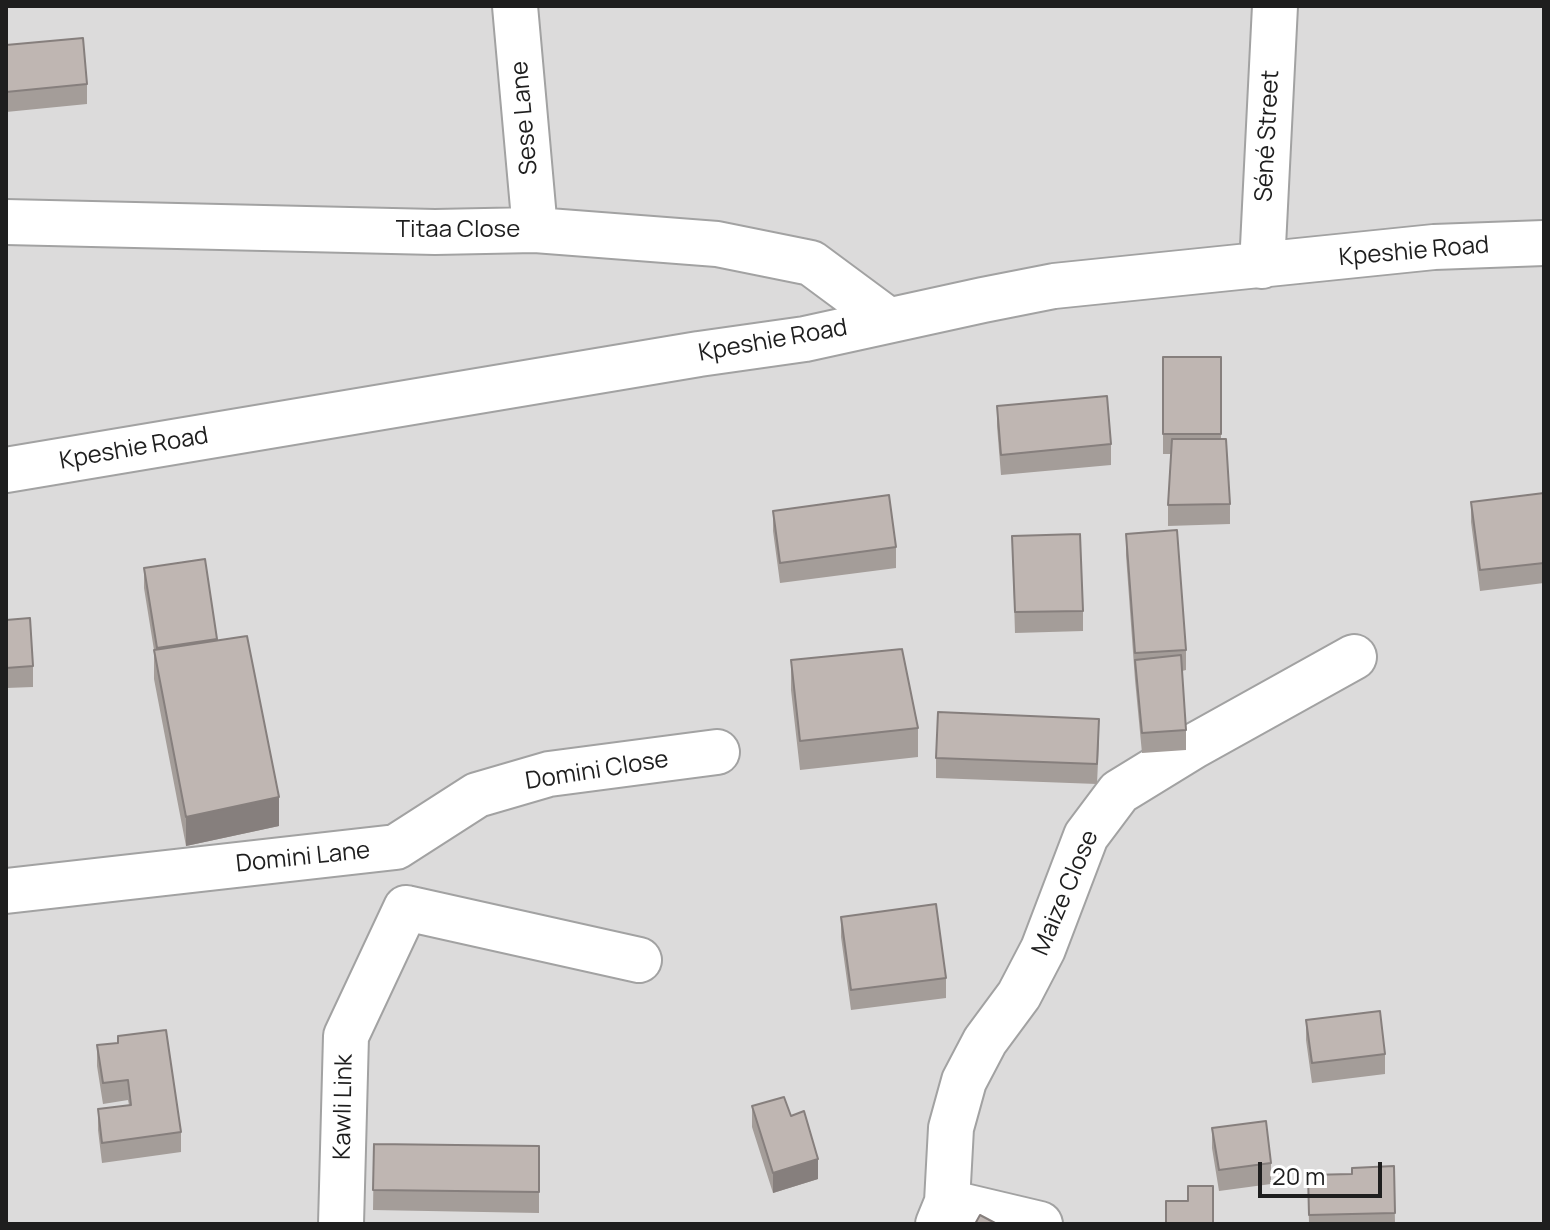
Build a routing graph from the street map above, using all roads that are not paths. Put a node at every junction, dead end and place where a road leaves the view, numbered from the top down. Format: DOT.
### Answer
graph roads {
  1 [pos="515,6"];
  2 [pos="1275,6"];
  3 [pos="6,222"];
  4 [pos="535,230"];
  5 [pos="1544,243"];
  6 [pos="1262,266"];
  7 [pos="888,320"];
  8 [pos="6,470"];
  9 [pos="1354,657"];
  10 [pos="717,752"];
  11 [pos="396,847"];
  12 [pos="6,891"];
  13 [pos="406,908"];
  14 [pos="639,960"];
  15 [pos="942,1213"];
  16 [pos="341,1224"];
  17 [pos="1040,1224"];
  1 -- 4 [label="street, Sese Lane"];
  2 -- 6 [label="street, Séné Street"];
  3 -- 4 [label="street, Titaa Close"];
  4 -- 7 [label="street, Titaa Close"];
  5 -- 6 [label="street, Kpeshie Road"];
  6 -- 7 [label="street, Kpeshie Road"];
  7 -- 8 [label="street, Kpeshie Road"];
  9 -- 15 [label="street, Maize Close"];
  10 -- 11 [label="street, Domini Close"];
  11 -- 12 [label="street, Domini Lane"];
  11 -- 13 [label="street, Domini Lane"];
  13 -- 14 [label="street"];
  13 -- 16 [label="street, Kawli Link"];
  15 -- 17 [label="street"];
}
